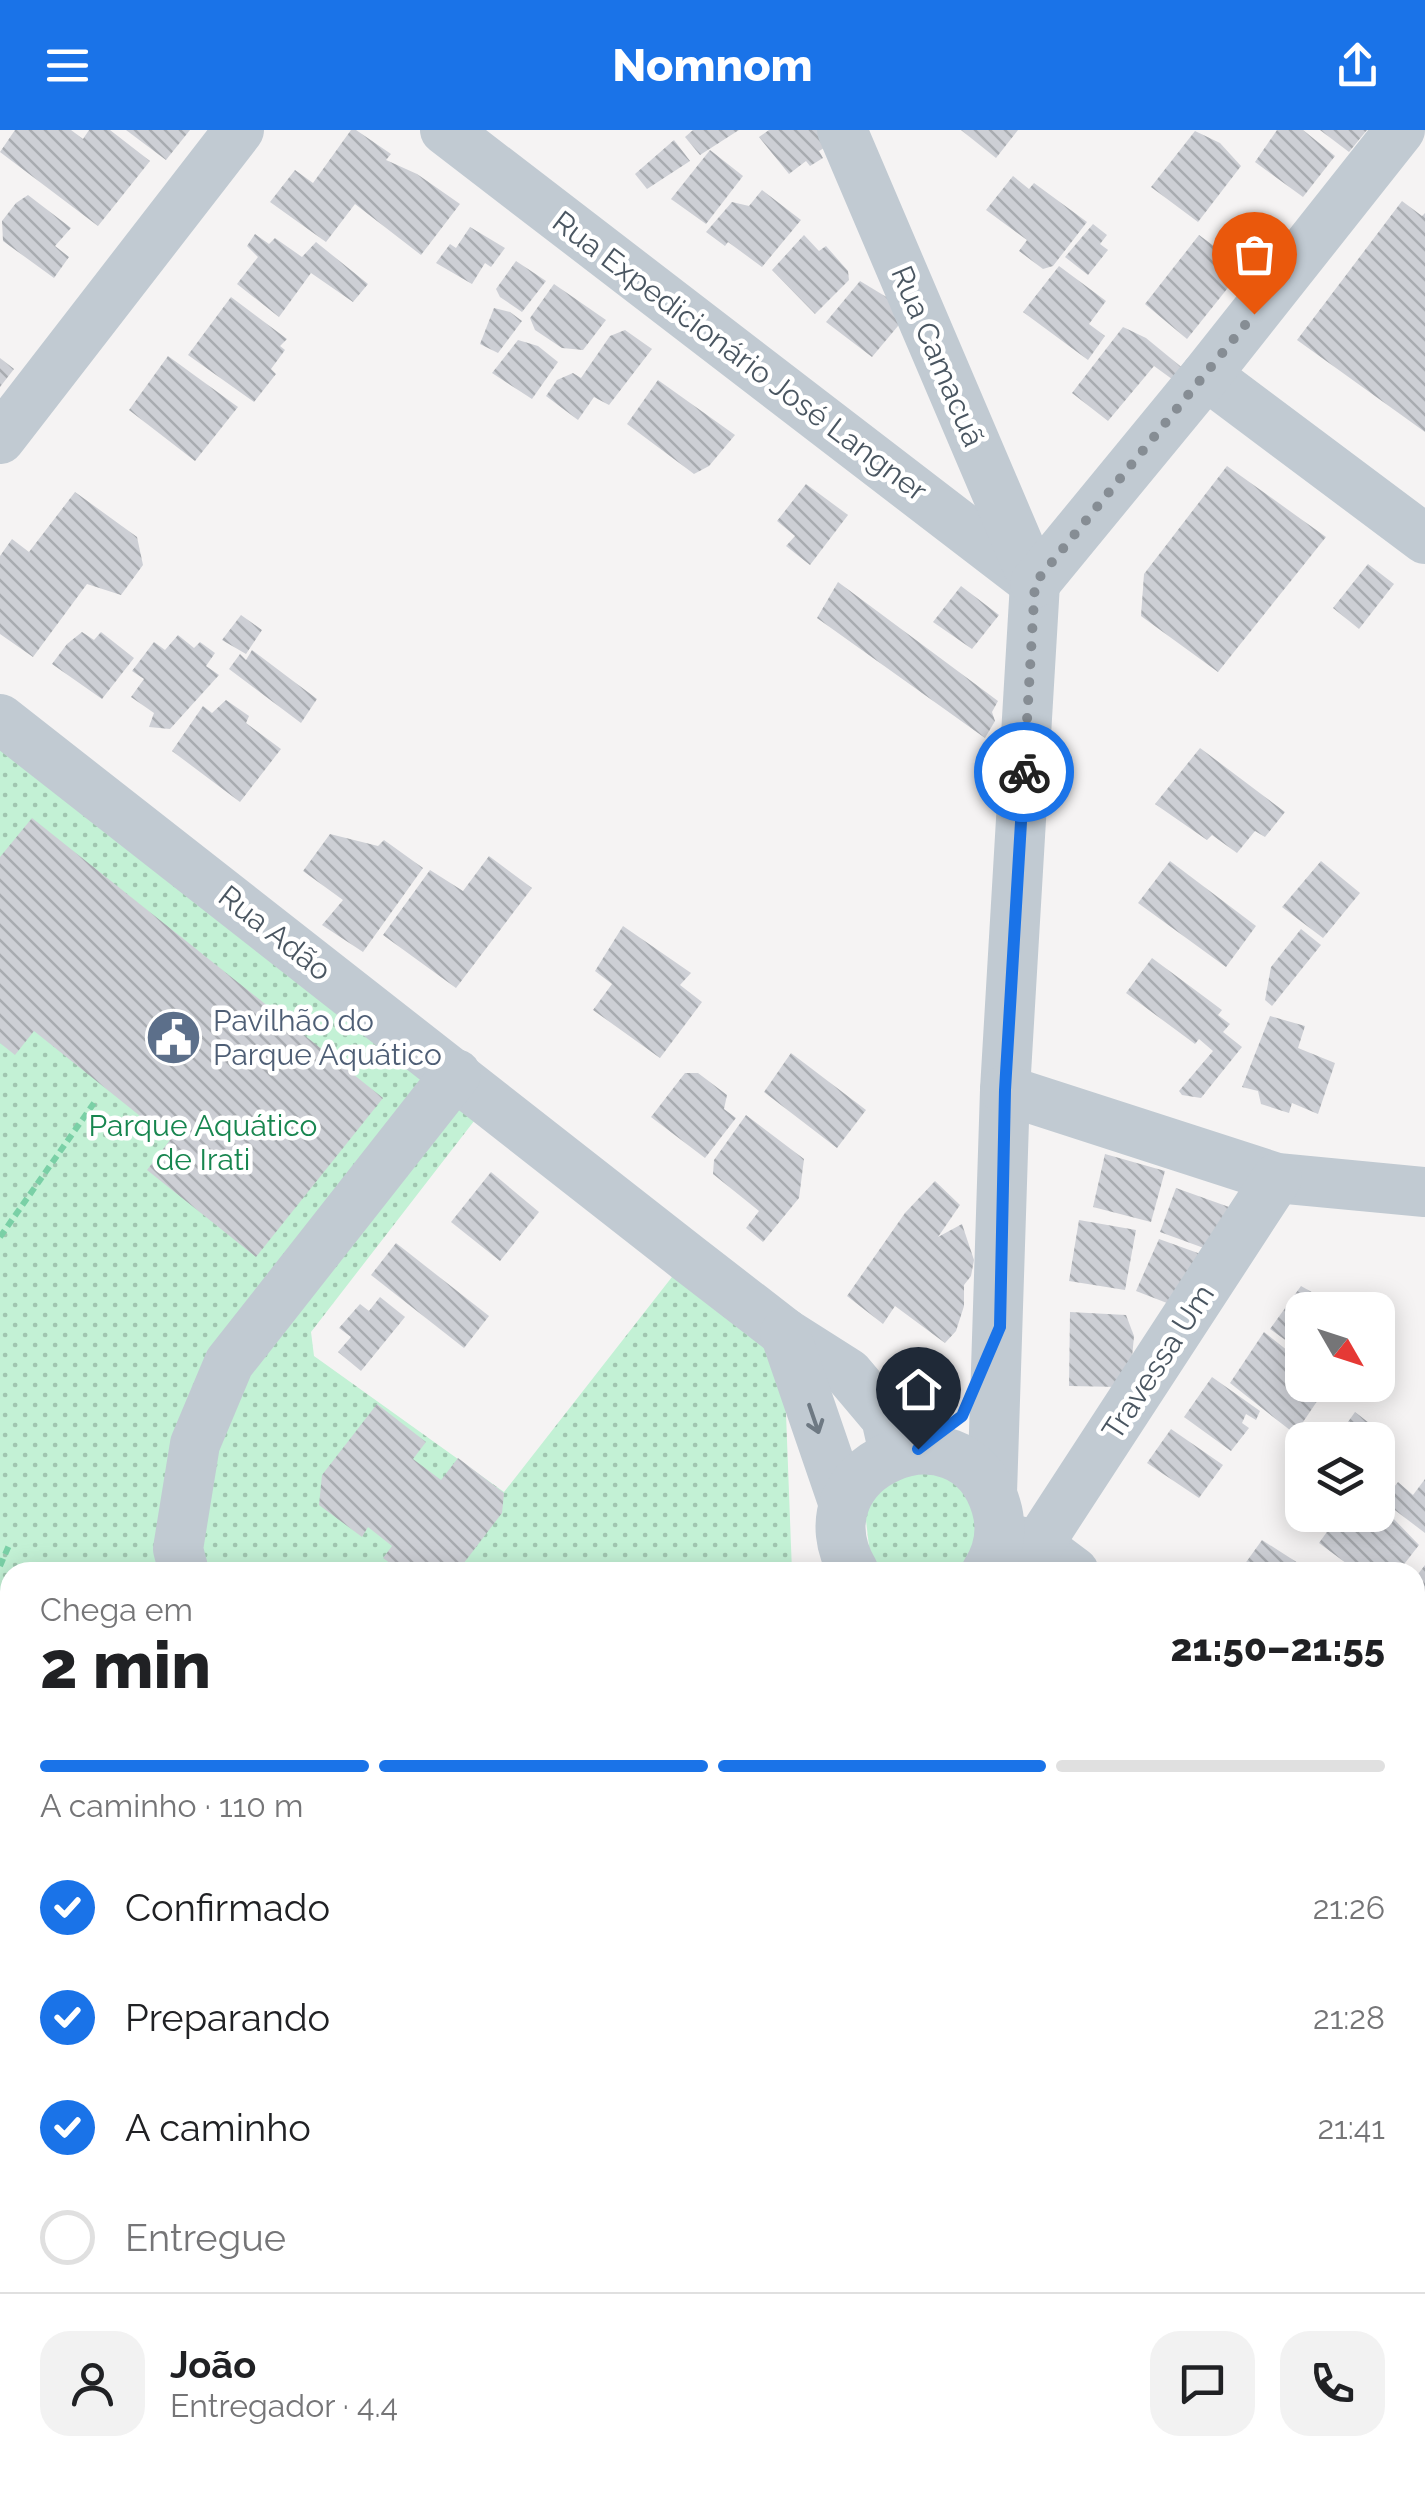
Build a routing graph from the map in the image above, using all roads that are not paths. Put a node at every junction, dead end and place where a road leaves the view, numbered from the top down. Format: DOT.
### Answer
graph roads {
  1 [pos="239,130"];
  2 [pos="445,130"];
  3 [pos="842,130"];
  4 [pos="1400,130"];
  5 [pos="1206,375"];
  6 [pos="0,439"];
  7 [pos="1425,539"];
  8 [pos="1035,583"];
  9 [pos="0,720"];
  10 [pos="456,1074"];
  11 [pos="1005,1090"];
  12 [pos="1277,1178"];
  13 [pos="1425,1192"];
  14 [pos="1000,1327"];
  15 [pos="784,1333"];
  16 [pos="906,1451"];
  17 [pos="1018,1544"];
  18 [pos="843,1545"];
  19 [pos="181,1562"];
  1 -- 6 [label="street"];
  2 -- 8 [label="street, Rua Expedicionário José Langner"];
  3 -- 8 [label="street, Rua Camacuã"];
  4 -- 5 [label="street"];
  5 -- 7 [label="street"];
  5 -- 8 [label="street"];
  8 -- 11 [label="street"];
  9 -- 10 [label="street, Rua Adão"];
  10 -- 15 [label="street, Rua Adão"];
  10 -- 19 [label="street"];
  11 -- 12 [label="street"];
  11 -- 14 [label="street"];
  12 -- 13 [label="street"];
  12 -- 17 [label="street, Travessa Um"];
  14 -- 16 [label="street"];
  14 -- 17 [label="street"];
  15 -- 16 [label="street, Rua Adão"];
  15 -- 18 [label="street, one-way"];
  16 -- 17 [label="street"];
  16 -- 18 [label="street"];
}
